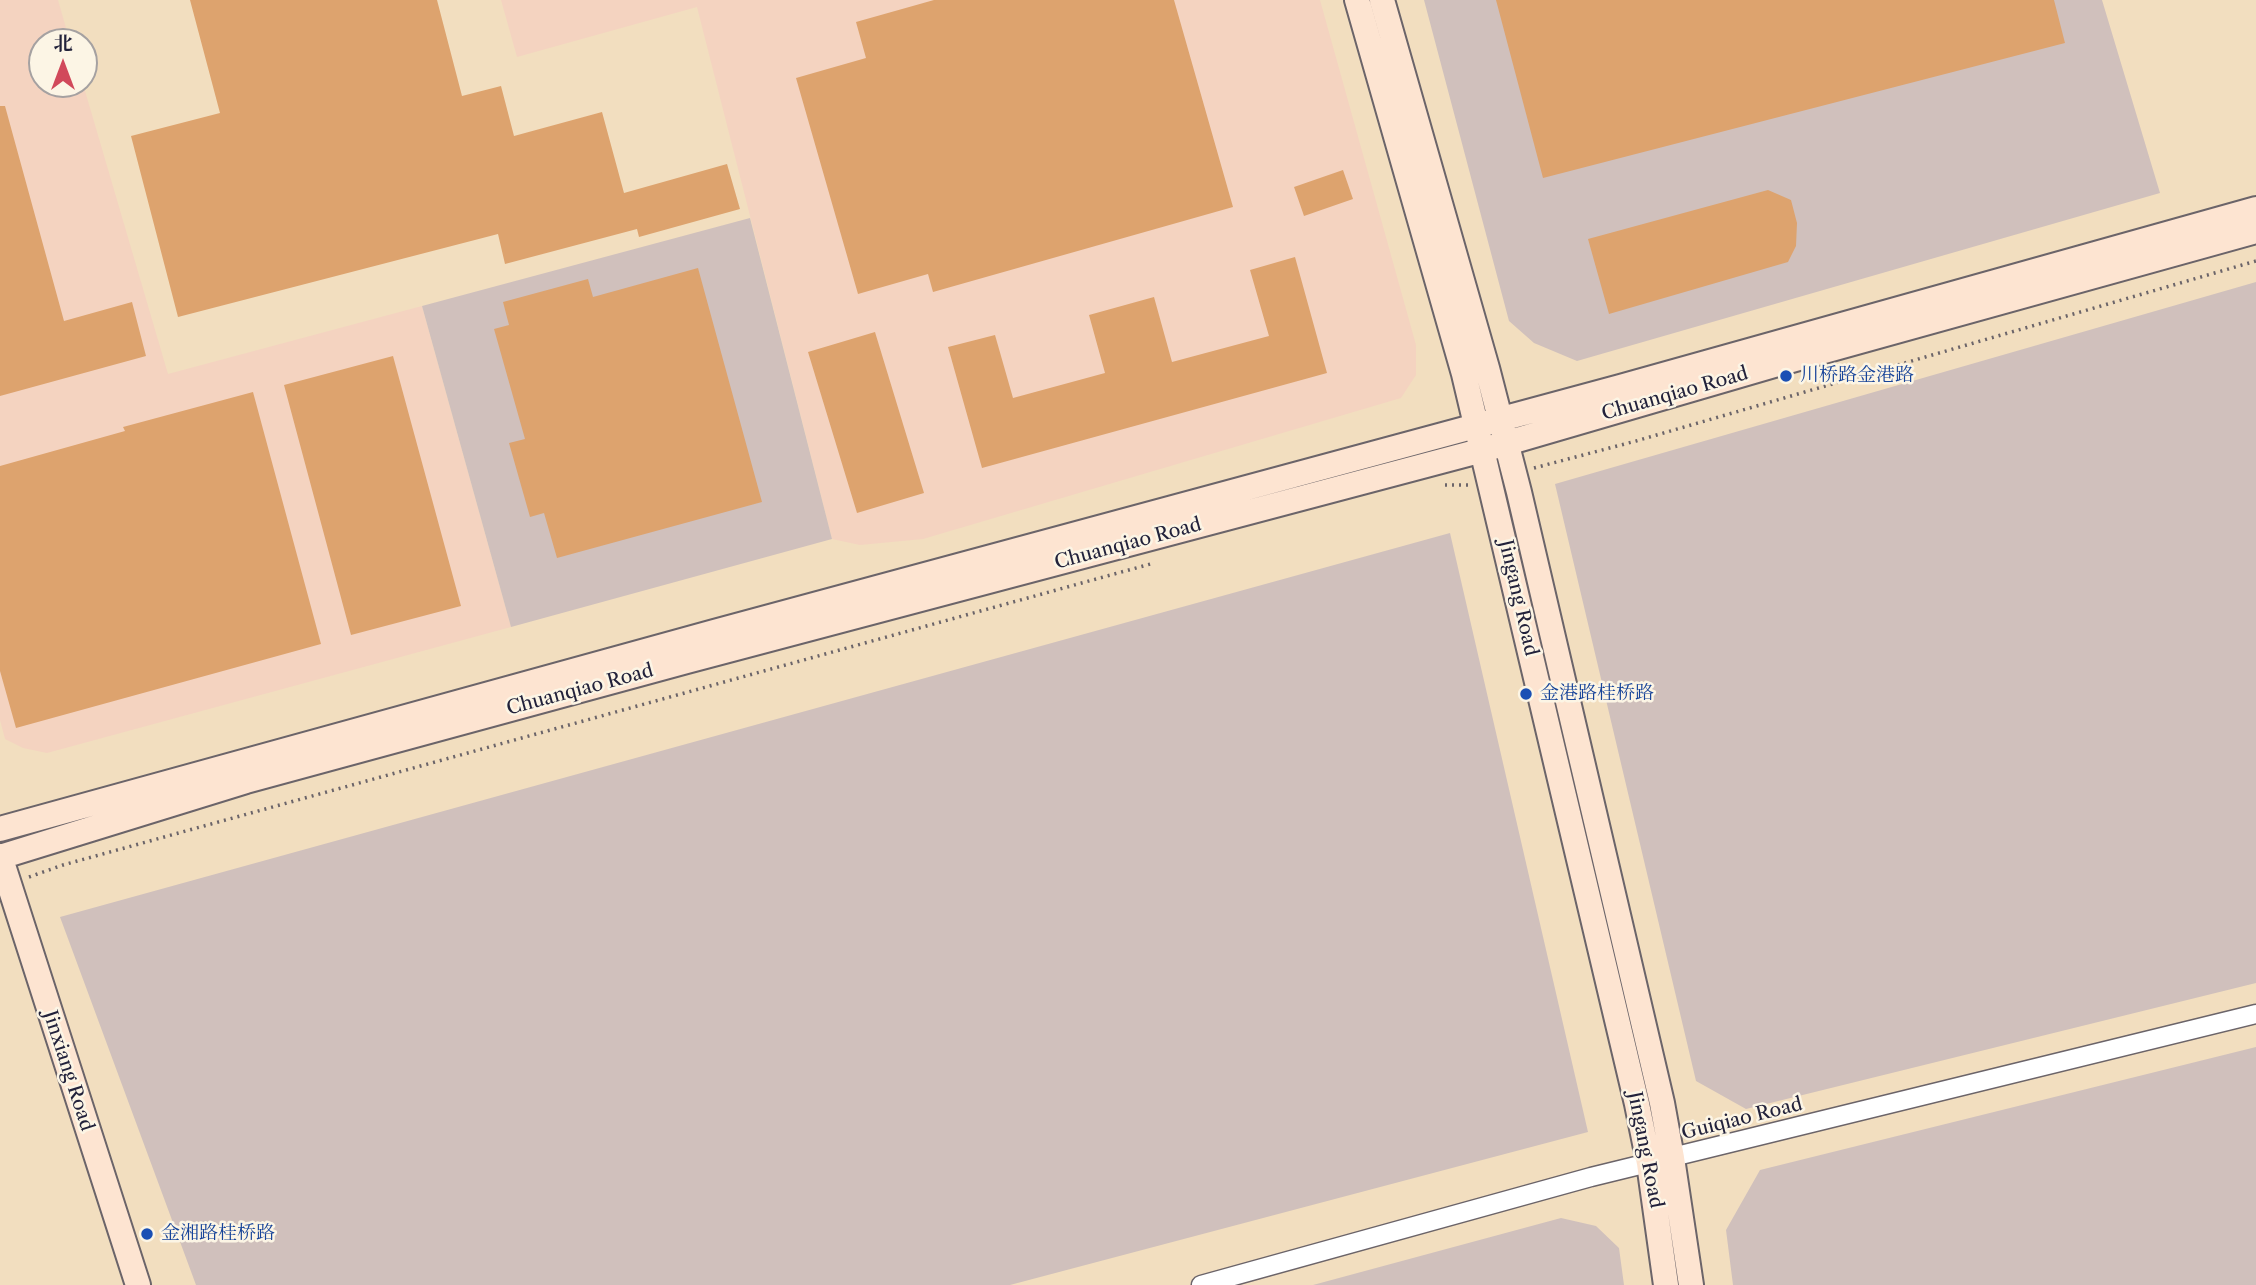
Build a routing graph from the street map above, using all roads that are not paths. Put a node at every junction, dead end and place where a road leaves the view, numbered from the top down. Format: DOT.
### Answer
graph roads {
  1 [pos="1357,0"];
  2 [pos="1382,0"];
  3 [pos="2256,209"];
  4 [pos="2256,231"];
  5 [pos="1500,418"];
  6 [pos="1476,425"];
  7 [pos="1494,447"];
  8 [pos="0,829"];
  9 [pos="0,857"];
  10 [pos="2256,1014"];
  11 [pos="1661,1161"];
  12 [pos="138,1285"];
  13 [pos="1201,1285"];
  14 [pos="1666,1285"];
  15 [pos="1691,1285"];
  1 -- 6 [label="street, Jingang Road"];
  2 -- 5 [label="street, Jingang Road"];
  3 -- 5 [label="street, Chuanqiao Road"];
  4 -- 7 [label="street, Chuanqiao Road"];
  5 -- 6 [label="street, Chuanqiao Road"];
  5 -- 7 [label="street, Jingang Road"];
  6 -- 7 [label="street, Jingang Road"];
  6 -- 8 [label="street, Chuanqiao Road"];
  7 -- 9 [label="street, Chuanqiao Road"];
  7 -- 11 [label="street, Jingang Road"];
  9 -- 12 [label="street, Jinxiang Road"];
  10 -- 11 [label="street, Guiqiao Road"];
  11 -- 13 [label="street, Guiqiao Road"];
  11 -- 14 [label="street, Jingang Road"];
  11 -- 15 [label="street, Jingang Road"];
}
